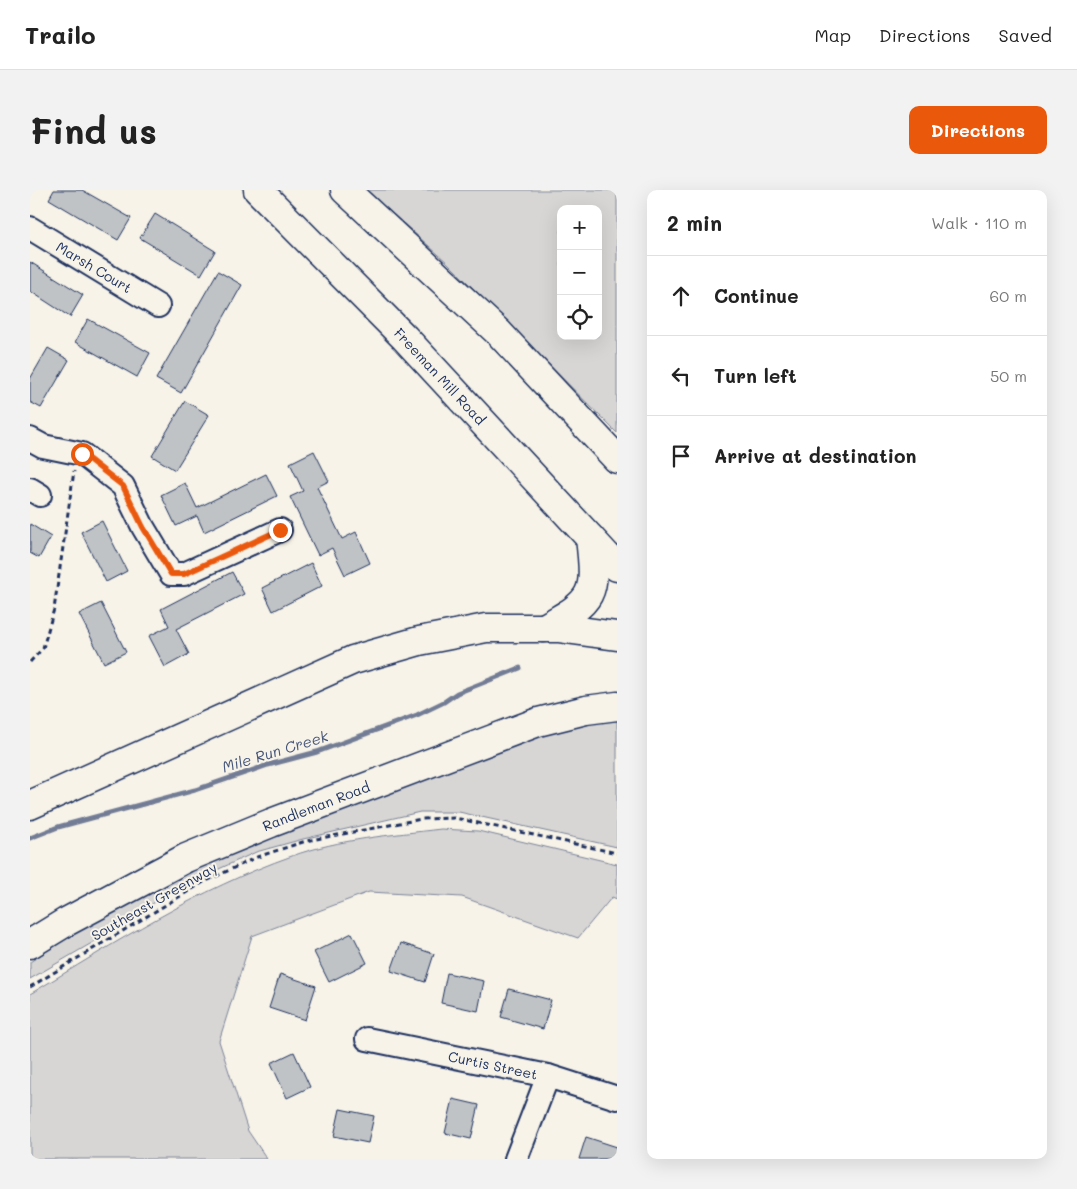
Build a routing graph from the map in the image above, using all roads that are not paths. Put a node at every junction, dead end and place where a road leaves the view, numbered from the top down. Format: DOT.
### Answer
graph roads {
  1 [pos="258,190"];
  2 [pos="345,190"];
  3 [pos="30,228"];
  4 [pos="158,306"];
  5 [pos="35,445"];
  6 [pos="617,459"];
  7 [pos="280,530"];
  8 [pos="590,538"];
  9 [pos="617,567"];
  10 [pos="544,628"];
  11 [pos="617,636"];
  12 [pos="617,706"];
  13 [pos="30,805"];
  14 [pos="30,944"];
  15 [pos="367,1039"];
  16 [pos="548,1076"];
  17 [pos="617,1098"];
  18 [pos="516,1159"];
  1 -- 8 [label="main road, Freeman Mill Road"];
  2 -- 6 [label="main road"];
  3 -- 4 [label="street, Marsh Court"];
  5 -- 7 [label="street"];
  8 -- 9 [label="main road, Freeman Mill Road"];
  8 -- 10 [label="main road"];
  10 -- 11 [label="main road"];
  10 -- 13 [label="main road"];
  12 -- 14 [label="main road, Randleman Road"];
  15 -- 16 [label="street, Curtis Street"];
  16 -- 17 [label="street, Curtis Street"];
  16 -- 18 [label="street"];
}
